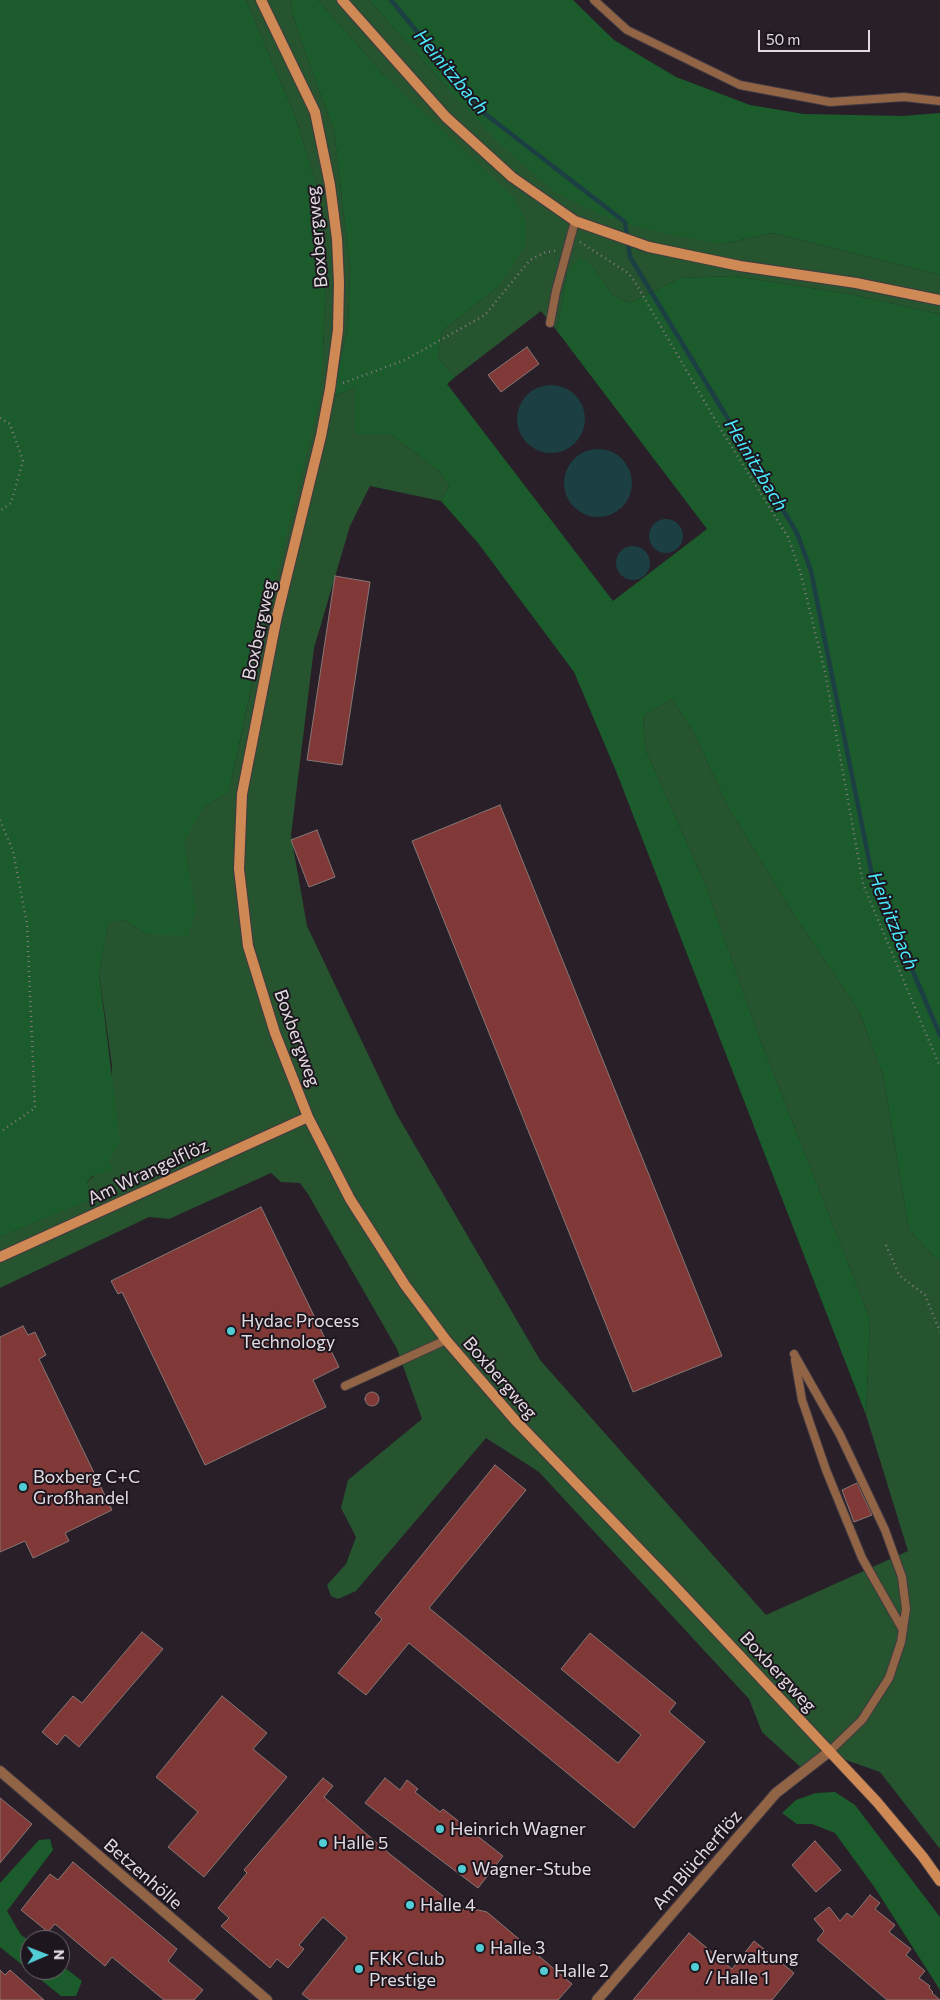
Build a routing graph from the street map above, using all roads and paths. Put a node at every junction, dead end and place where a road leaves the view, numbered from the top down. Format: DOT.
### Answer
graph roads {
  1 [pos="261,0"];
  2 [pos="342,0"];
  3 [pos="594,0"];
  4 [pos="940,101"];
  5 [pos="576,222"];
  6 [pos="571,236"];
  7 [pos="567,250"];
  8 [pos="940,300"];
  9 [pos="550,323"];
  10 [pos="330,388"];
  11 [pos="0,418"];
  12 [pos="0,511"];
  13 [pos="0,820"];
  14 [pos="940,1067"];
  15 [pos="308,1117"];
  16 [pos="0,1132"];
  17 [pos="886,1244"];
  18 [pos="0,1257"];
  19 [pos="940,1332"];
  20 [pos="446,1340"];
  21 [pos="345,1386"];
  22 [pos="903,1630"];
  23 [pos="830,1751"];
  24 [pos="0,1771"];
  25 [pos="940,1881"];
  26 [pos="267,2000"];
  27 [pos="597,2000"];
  1 -- 10 [label="street, Boxbergweg"];
  2 -- 5 [label="street"];
  3 -- 4 [label="lane"];
  5 -- 6 [label="lane"];
  5 -- 8 [label="street"];
  6 -- 7 [label="lane"];
  6 -- 14 [label="path"];
  7 -- 9 [label="lane"];
  7 -- 10 [label="path"];
  10 -- 15 [label="street, Boxbergweg"];
  11 -- 12 [label="path"];
  13 -- 16 [label="path"];
  15 -- 18 [label="street, Am Wrangelflöz"];
  15 -- 20 [label="street, Boxbergweg"];
  17 -- 19 [label="path"];
  20 -- 21 [label="lane"];
  20 -- 23 [label="street, Boxbergweg"];
  22 -- 22 [label="lane"];
  22 -- 23 [label="lane"];
  23 -- 25 [label="street, Boxbergweg"];
  23 -- 27 [label="street, Am Blücherflöz"];
  24 -- 26 [label="street, Betzenhölle"];
}
